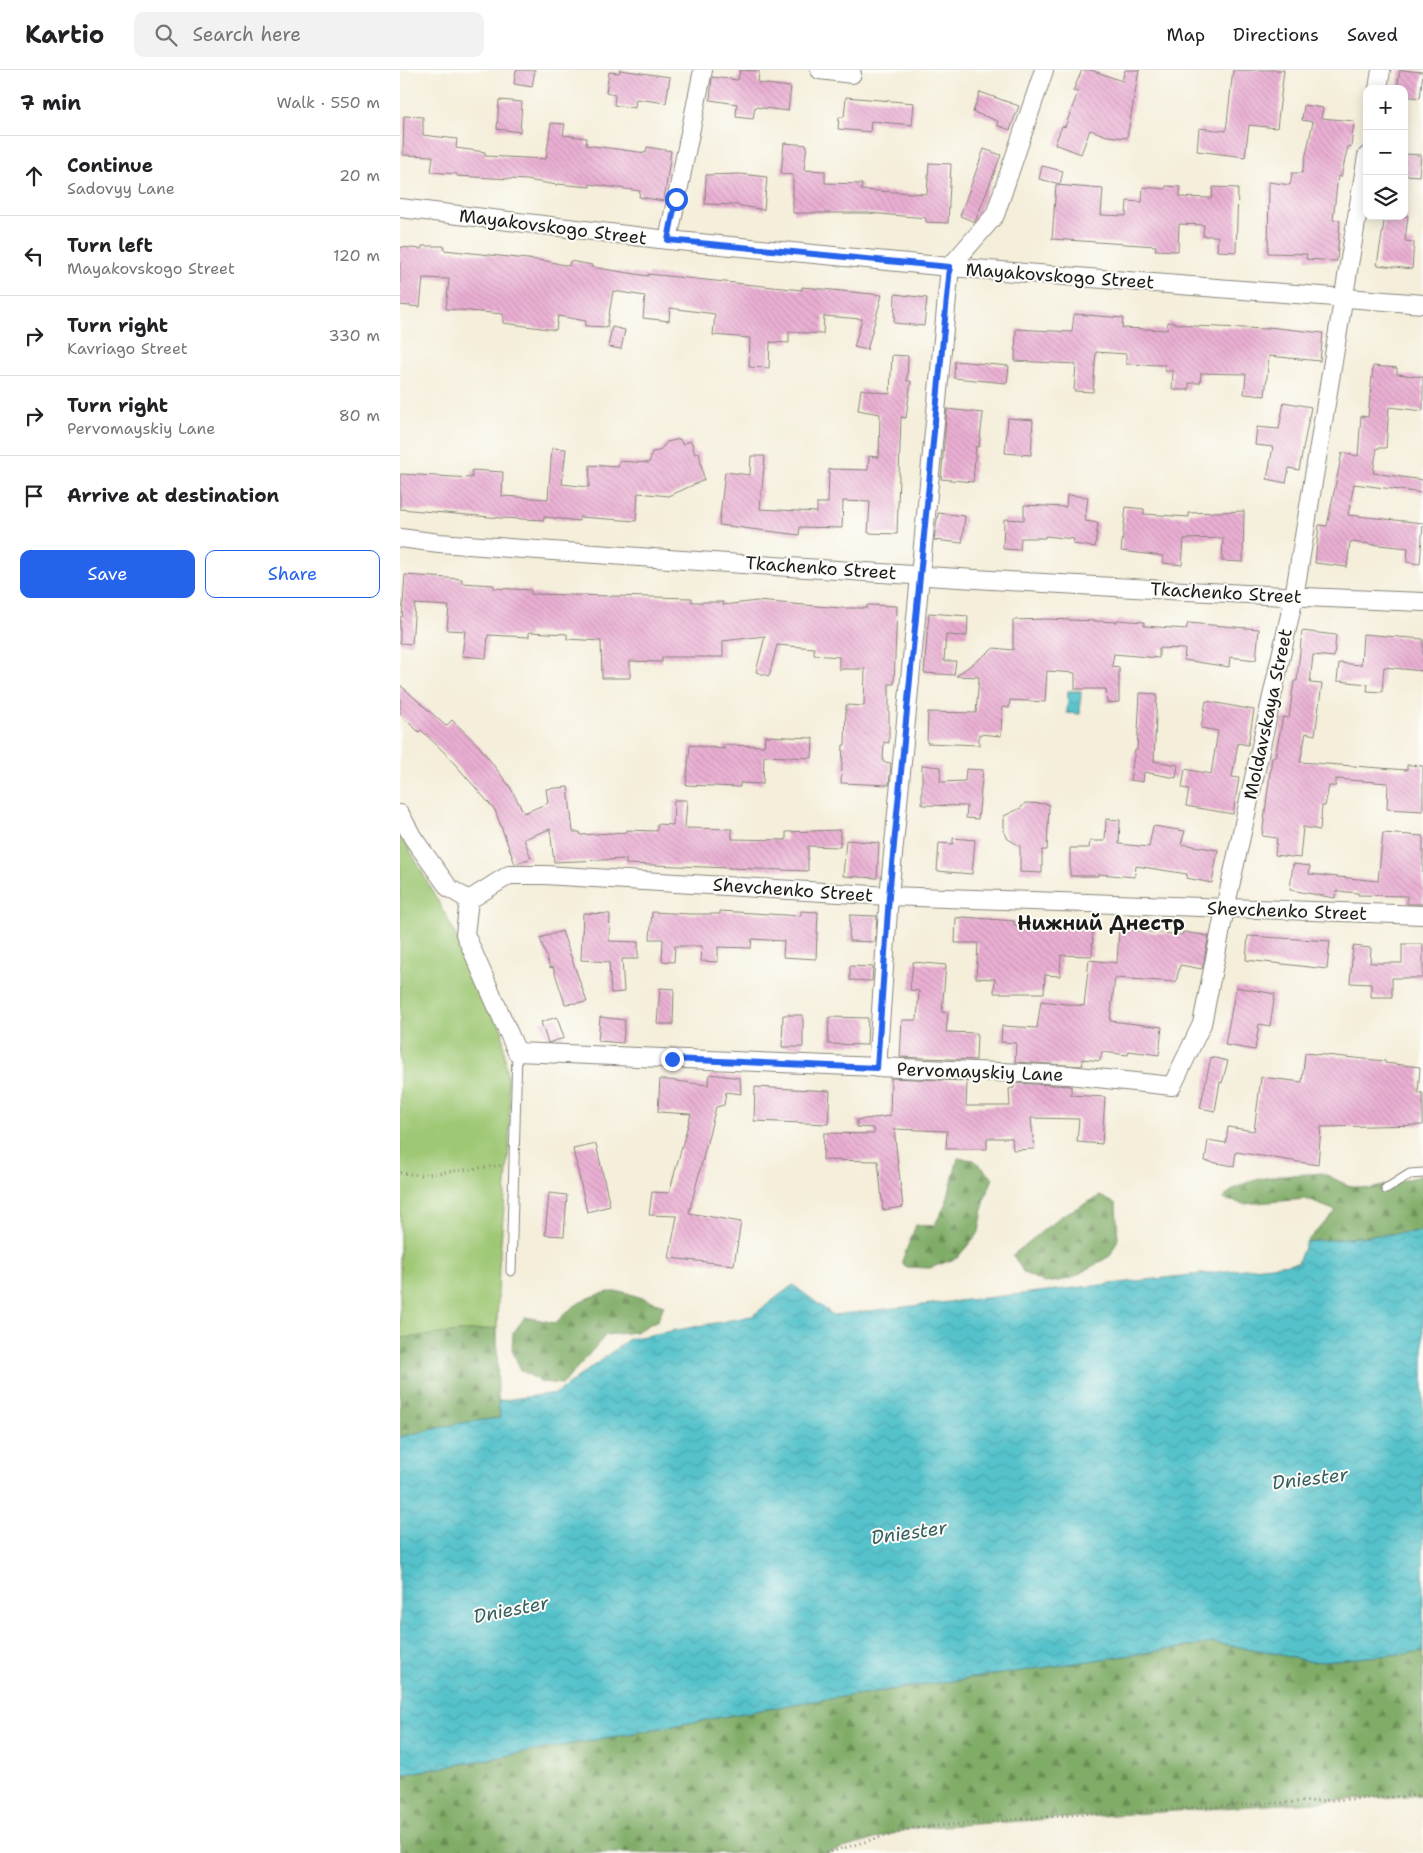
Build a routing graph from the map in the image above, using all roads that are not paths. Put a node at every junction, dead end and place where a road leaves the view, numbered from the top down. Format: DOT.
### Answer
graph roads {
  1 [pos="703,70"];
  2 [pos="820,70"];
  3 [pos="1044,70"];
  4 [pos="1381,70"];
  5 [pos="852,74"];
  6 [pos="1379,85"];
  7 [pos="1364,175"];
  8 [pos="400,208"];
  9 [pos="668,240"];
  10 [pos="950,267"];
  11 [pos="1344,298"];
  12 [pos="1423,304"];
  13 [pos="400,538"];
  14 [pos="918,574"];
  15 [pos="1294,597"];
  16 [pos="1423,602"];
  17 [pos="400,814"];
  18 [pos="889,896"];
  19 [pos="469,900"];
  20 [pos="1225,909"];
  21 [pos="1423,915"];
  22 [pos="517,1052"];
  23 [pos="877,1068"];
  24 [pos="1172,1086"];
  25 [pos="1423,1173"];
  26 [pos="1386,1189"];
  27 [pos="511,1271"];
  1 -- 9 [label="street"];
  2 -- 5 [label="street"];
  3 -- 10 [label="street"];
  4 -- 6 [label="street"];
  7 -- 11 [label="street, Moldavskaya Street"];
  8 -- 9 [label="street, Mayakovskogo Street"];
  9 -- 10 [label="street, Mayakovskogo Street"];
  10 -- 11 [label="street, Mayakovskogo Street"];
  10 -- 14 [label="street"];
  11 -- 12 [label="street, Mayakovskogo Street"];
  11 -- 15 [label="street, Moldavskaya Street"];
  13 -- 14 [label="street, Tkachenko Street"];
  14 -- 15 [label="street, Tkachenko Street"];
  14 -- 18 [label="street"];
  15 -- 16 [label="street, Tkachenko Street"];
  15 -- 20 [label="street, Moldavskaya Street"];
  17 -- 19 [label="street"];
  18 -- 19 [label="street, Shevchenko Street"];
  18 -- 20 [label="street, Shevchenko Street"];
  18 -- 23 [label="street"];
  19 -- 22 [label="street"];
  20 -- 21 [label="street, Shevchenko Street"];
  20 -- 24 [label="street, Moldavskaya Street"];
  22 -- 23 [label="street, Pervomayskiy Lane"];
  22 -- 27 [label="lane"];
  23 -- 24 [label="street, Pervomayskiy Lane"];
  25 -- 26 [label="lane"];
}
